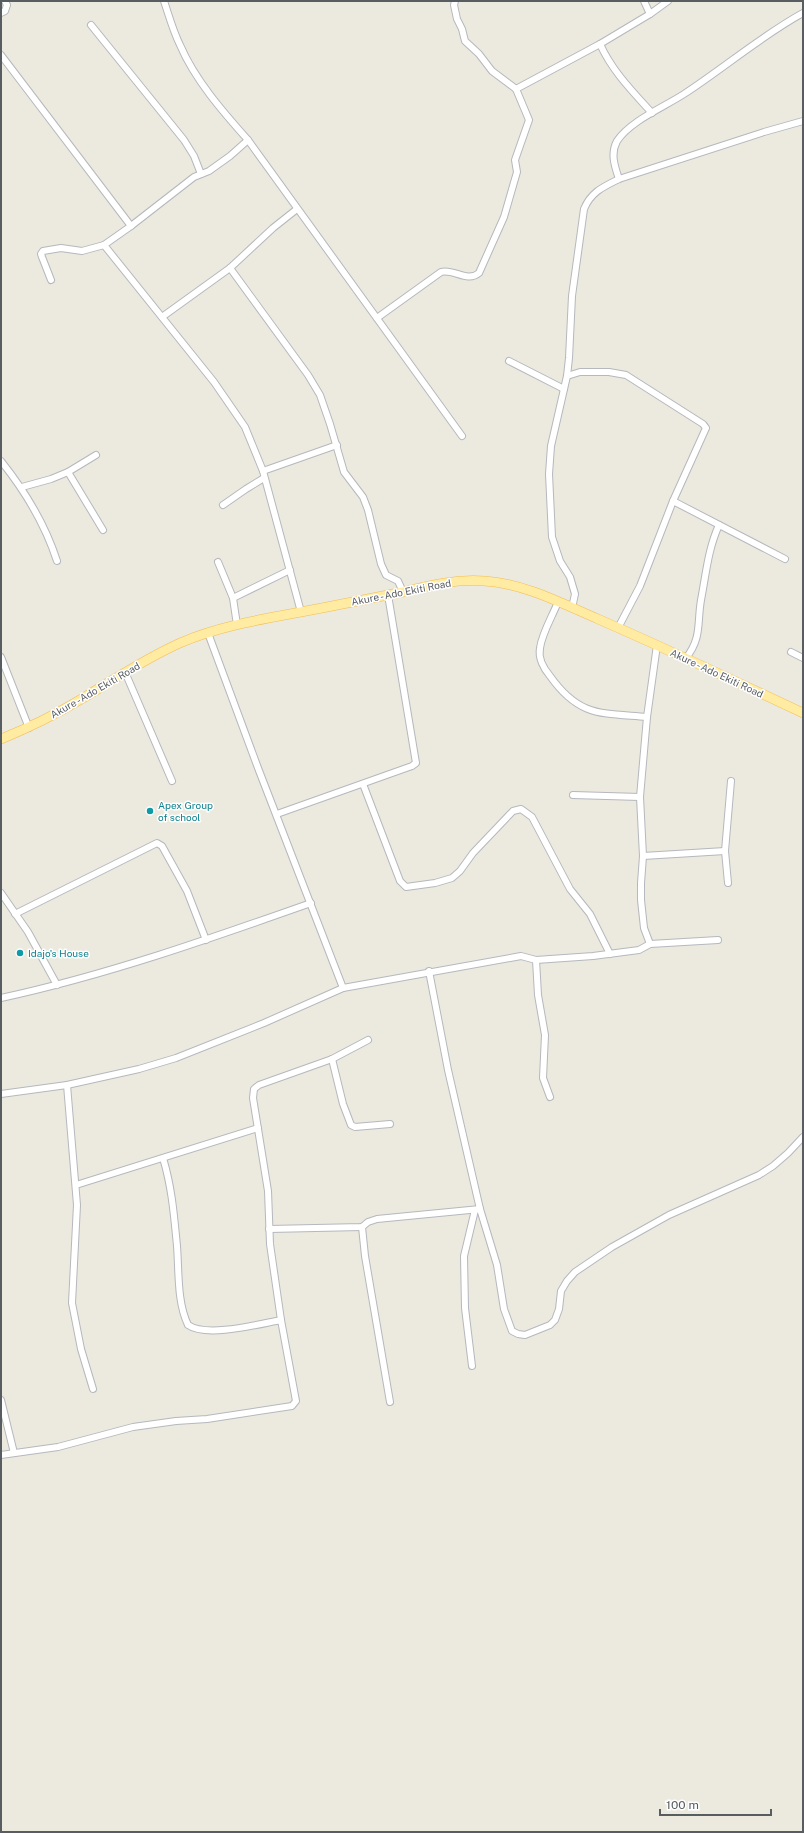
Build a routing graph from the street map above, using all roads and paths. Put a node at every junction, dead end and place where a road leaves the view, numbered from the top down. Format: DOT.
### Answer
graph roads {
  1 [pos="5,1"];
  2 [pos="164,1"];
  3 [pos="455,1"];
  4 [pos="644,1"];
  5 [pos="668,1"];
  6 [pos="1,13"];
  7 [pos="650,14"];
  8 [pos="803,14"];
  9 [pos="91,25"];
  10 [pos="600,44"];
  11 [pos="1,55"];
  12 [pos="516,89"];
  13 [pos="652,113"];
  14 [pos="803,121"];
  15 [pos="248,140"];
  16 [pos="201,174"];
  17 [pos="619,180"];
  18 [pos="297,210"];
  19 [pos="131,226"];
  20 [pos="104,245"];
  21 [pos="230,268"];
  22 [pos="51,280"];
  23 [pos="162,317"];
  24 [pos="377,318"];
  25 [pos="509,361"];
  26 [pos="567,376"];
  27 [pos="564,389"];
  28 [pos="462,436"];
  29 [pos="337,445"];
  30 [pos="96,455"];
  31 [pos="1,461"];
  32 [pos="263,471"];
  33 [pos="68,472"];
  34 [pos="264,478"];
  35 [pos="22,487"];
  36 [pos="673,501"];
  37 [pos="223,505"];
  38 [pos="719,525"];
  39 [pos="103,530"];
  40 [pos="785,559"];
  41 [pos="57,561"];
  42 [pos="218,562"];
  43 [pos="290,570"];
  44 [pos="403,592"];
  45 [pos="388,594"];
  46 [pos="233,598"];
  47 [pos="558,602"];
  48 [pos="572,608"];
  49 [pos="301,612"];
  50 [pos="237,625"];
  51 [pos="618,628"];
  52 [pos="208,633"];
  53 [pos="656,645"];
  54 [pos="791,652"];
  55 [pos="1,657"];
  56 [pos="686,658"];
  57 [pos="803,658"];
  58 [pos="125,672"];
  59 [pos="803,713"];
  60 [pos="647,717"];
  61 [pos="29,728"];
  62 [pos="1,739"];
  63 [pos="172,781"];
  64 [pos="731,781"];
  65 [pos="363,784"];
  66 [pos="573,795"];
  67 [pos="640,797"];
  68 [pos="277,814"];
  69 [pos="725,851"];
  70 [pos="643,856"];
  71 [pos="728,883"];
  72 [pos="1,893"];
  73 [pos="311,903"];
  74 [pos="15,914"];
  75 [pos="206,940"];
  76 [pos="718,940"];
  77 [pos="650,944"];
  78 [pos="610,954"];
  79 [pos="536,960"];
  80 [pos="429,971"];
  81 [pos="57,985"];
  82 [pos="343,988"];
  83 [pos="1,998"];
  84 [pos="368,1040"];
  85 [pos="332,1059"];
  86 [pos="67,1085"];
  87 [pos="1,1094"];
  88 [pos="550,1097"];
  89 [pos="390,1124"];
  90 [pos="258,1128"];
  91 [pos="803,1138"];
  92 [pos="163,1158"];
  93 [pos="76,1185"];
  94 [pos="477,1210"];
  95 [pos="362,1228"];
  96 [pos="269,1229"];
  97 [pos="282,1320"];
  98 [pos="472,1366"];
  99 [pos="93,1389"];
  100 [pos="1,1400"];
  101 [pos="390,1402"];
  102 [pos="14,1453"];
  103 [pos="1,1455"];
  1 -- 6 [label="street"];
  2 -- 15 [label="street"];
  3 -- 12 [label="street"];
  4 -- 7 [label="street"];
  5 -- 7 [label="street"];
  7 -- 10 [label="street"];
  8 -- 13 [label="street"];
  9 -- 16 [label="street"];
  10 -- 12 [label="street"];
  10 -- 13 [label="street"];
  11 -- 19 [label="street"];
  12 -- 24 [label="street"];
  13 -- 17 [label="street"];
  14 -- 17 [label="street"];
  15 -- 16 [label="street"];
  15 -- 18 [label="street"];
  16 -- 19 [label="street"];
  17 -- 26 [label="street"];
  18 -- 21 [label="street"];
  18 -- 24 [label="street"];
  19 -- 20 [label="street"];
  20 -- 22 [label="street"];
  20 -- 23 [label="street"];
  21 -- 23 [label="street"];
  21 -- 29 [label="street"];
  23 -- 32 [label="street"];
  24 -- 28 [label="street"];
  25 -- 27 [label="street"];
  26 -- 27 [label="street"];
  26 -- 36 [label="street"];
  27 -- 48 [label="street"];
  29 -- 32 [label="street"];
  29 -- 44 [label="street"];
  30 -- 33 [label="street"];
  31 -- 35 [label="street"];
  32 -- 34 [label="street"];
  33 -- 35 [label="street"];
  33 -- 39 [label="street"];
  34 -- 37 [label="street"];
  34 -- 43 [label="street"];
  35 -- 41 [label="street"];
  36 -- 38 [label="street"];
  36 -- 51 [label="street"];
  38 -- 40 [label="street"];
  38 -- 56 [label="street"];
  42 -- 46 [label="street"];
  43 -- 46 [label="street"];
  43 -- 49 [label="street"];
  44 -- 45 [label="main road, Akure - Ado Ekiti Road"];
  44 -- 47 [label="main road, Akure - Ado Ekiti Road"];
  45 -- 49 [label="main road, Akure - Ado Ekiti Road"];
  45 -- 65 [label="street"];
  46 -- 50 [label="street"];
  47 -- 48 [label="main road, Akure - Ado Ekiti Road"];
  47 -- 60 [label="street"];
  48 -- 51 [label="main road, Akure - Ado Ekiti Road"];
  49 -- 50 [label="main road, Akure - Ado Ekiti Road"];
  50 -- 52 [label="main road, Akure - Ado Ekiti Road"];
  51 -- 53 [label="main road, Akure - Ado Ekiti Road"];
  52 -- 58 [label="main road, Akure - Ado Ekiti Road"];
  52 -- 68 [label="street"];
  53 -- 56 [label="main road, Akure - Ado Ekiti Road"];
  53 -- 60 [label="street"];
  54 -- 57 [label="street"];
  55 -- 61 [label="street"];
  56 -- 59 [label="main road, Akure - Ado Ekiti Road"];
  58 -- 61 [label="main road, Akure - Ado Ekiti Road"];
  58 -- 63 [label="street"];
  60 -- 67 [label="street"];
  61 -- 62 [label="main road, Akure - Ado Ekiti Road"];
  64 -- 69 [label="street"];
  65 -- 68 [label="street"];
  65 -- 78 [label="street"];
  66 -- 67 [label="street"];
  67 -- 70 [label="street"];
  68 -- 73 [label="street"];
  69 -- 70 [label="street"];
  69 -- 71 [label="street"];
  70 -- 77 [label="street"];
  72 -- 74 [label="street"];
  73 -- 75 [label="street"];
  73 -- 82 [label="street"];
  74 -- 75 [label="street"];
  74 -- 81 [label="street"];
  75 -- 81 [label="street"];
  76 -- 77 [label="street"];
  77 -- 78 [label="street"];
  78 -- 79 [label="street"];
  79 -- 80 [label="street"];
  79 -- 88 [label="street"];
  80 -- 82 [label="street"];
  80 -- 94 [label="street"];
  81 -- 83 [label="street"];
  82 -- 86 [label="street"];
  84 -- 85 [label="street"];
  85 -- 89 [label="street"];
  85 -- 90 [label="street"];
  86 -- 87 [label="street"];
  86 -- 93 [label="street"];
  90 -- 92 [label="street"];
  90 -- 96 [label="street"];
  91 -- 94 [label="street"];
  92 -- 93 [label="street"];
  92 -- 97 [label="street"];
  93 -- 99 [label="street"];
  94 -- 95 [label="street"];
  94 -- 98 [label="street"];
  95 -- 96 [label="street"];
  95 -- 101 [label="street"];
  96 -- 97 [label="street"];
  97 -- 102 [label="street"];
  100 -- 102 [label="street"];
  102 -- 103 [label="street"];
}
